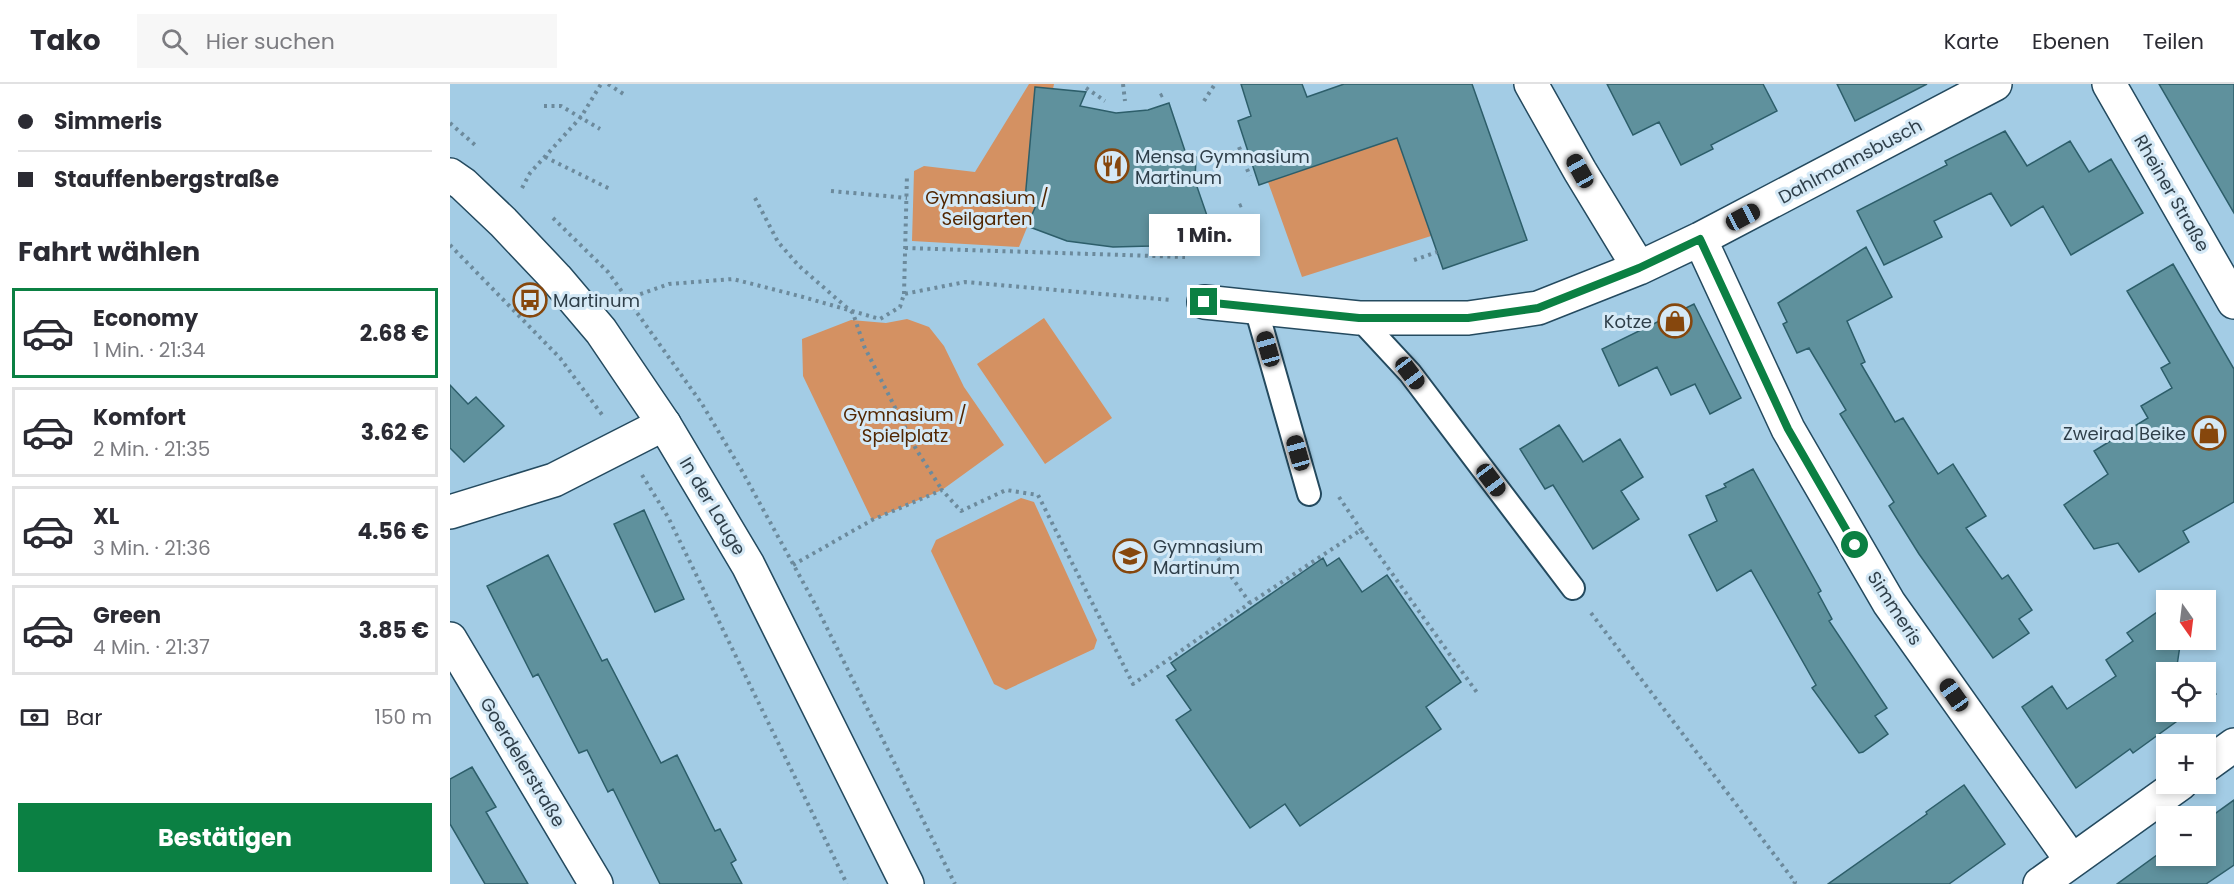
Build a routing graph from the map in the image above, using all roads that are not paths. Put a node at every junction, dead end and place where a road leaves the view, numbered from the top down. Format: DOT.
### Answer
graph roads {
  1 [pos="1531,84"];
  2 [pos="1995,84"];
  3 [pos="2109,84"];
  4 [pos="450,175"];
  5 [pos="1700,239"];
  6 [pos="1639,268"];
  7 [pos="1204,302"];
  8 [pos="2234,302"];
  9 [pos="1256,308"];
  10 [pos="1359,318"];
  11 [pos="664,424"];
  12 [pos="1309,494"];
  13 [pos="450,512"];
  14 [pos="1573,588"];
  15 [pos="450,639"];
  16 [pos="2234,745"];
  17 [pos="2216,758"];
  18 [pos="2166,794"];
  19 [pos="2072,861"];
  20 [pos="596,884"];
  21 [pos="906,884"];
  22 [pos="2040,884"];
  1 -- 6 [label="street"];
  2 -- 5 [label="street, Dahlmannsbusch"];
  3 -- 8 [label="street, Rheiner Straße"];
  4 -- 11 [label="street, In der Lauge"];
  5 -- 6 [label="street, Dahlmannsbusch"];
  5 -- 19 [label="street, Simmeris"];
  6 -- 10 [label="street, Dahlmannsbusch"];
  7 -- 9 [label="street, Dahlmannsbusch"];
  9 -- 10 [label="street, Dahlmannsbusch"];
  9 -- 12 [label="lane"];
  10 -- 14 [label="lane"];
  11 -- 13 [label="street"];
  11 -- 21 [label="street, In der Lauge"];
  15 -- 20 [label="street, Goerdelerstraße"];
  16 -- 17 [label="street"];
  18 -- 19 [label="street"];
  19 -- 22 [label="street"];
}
